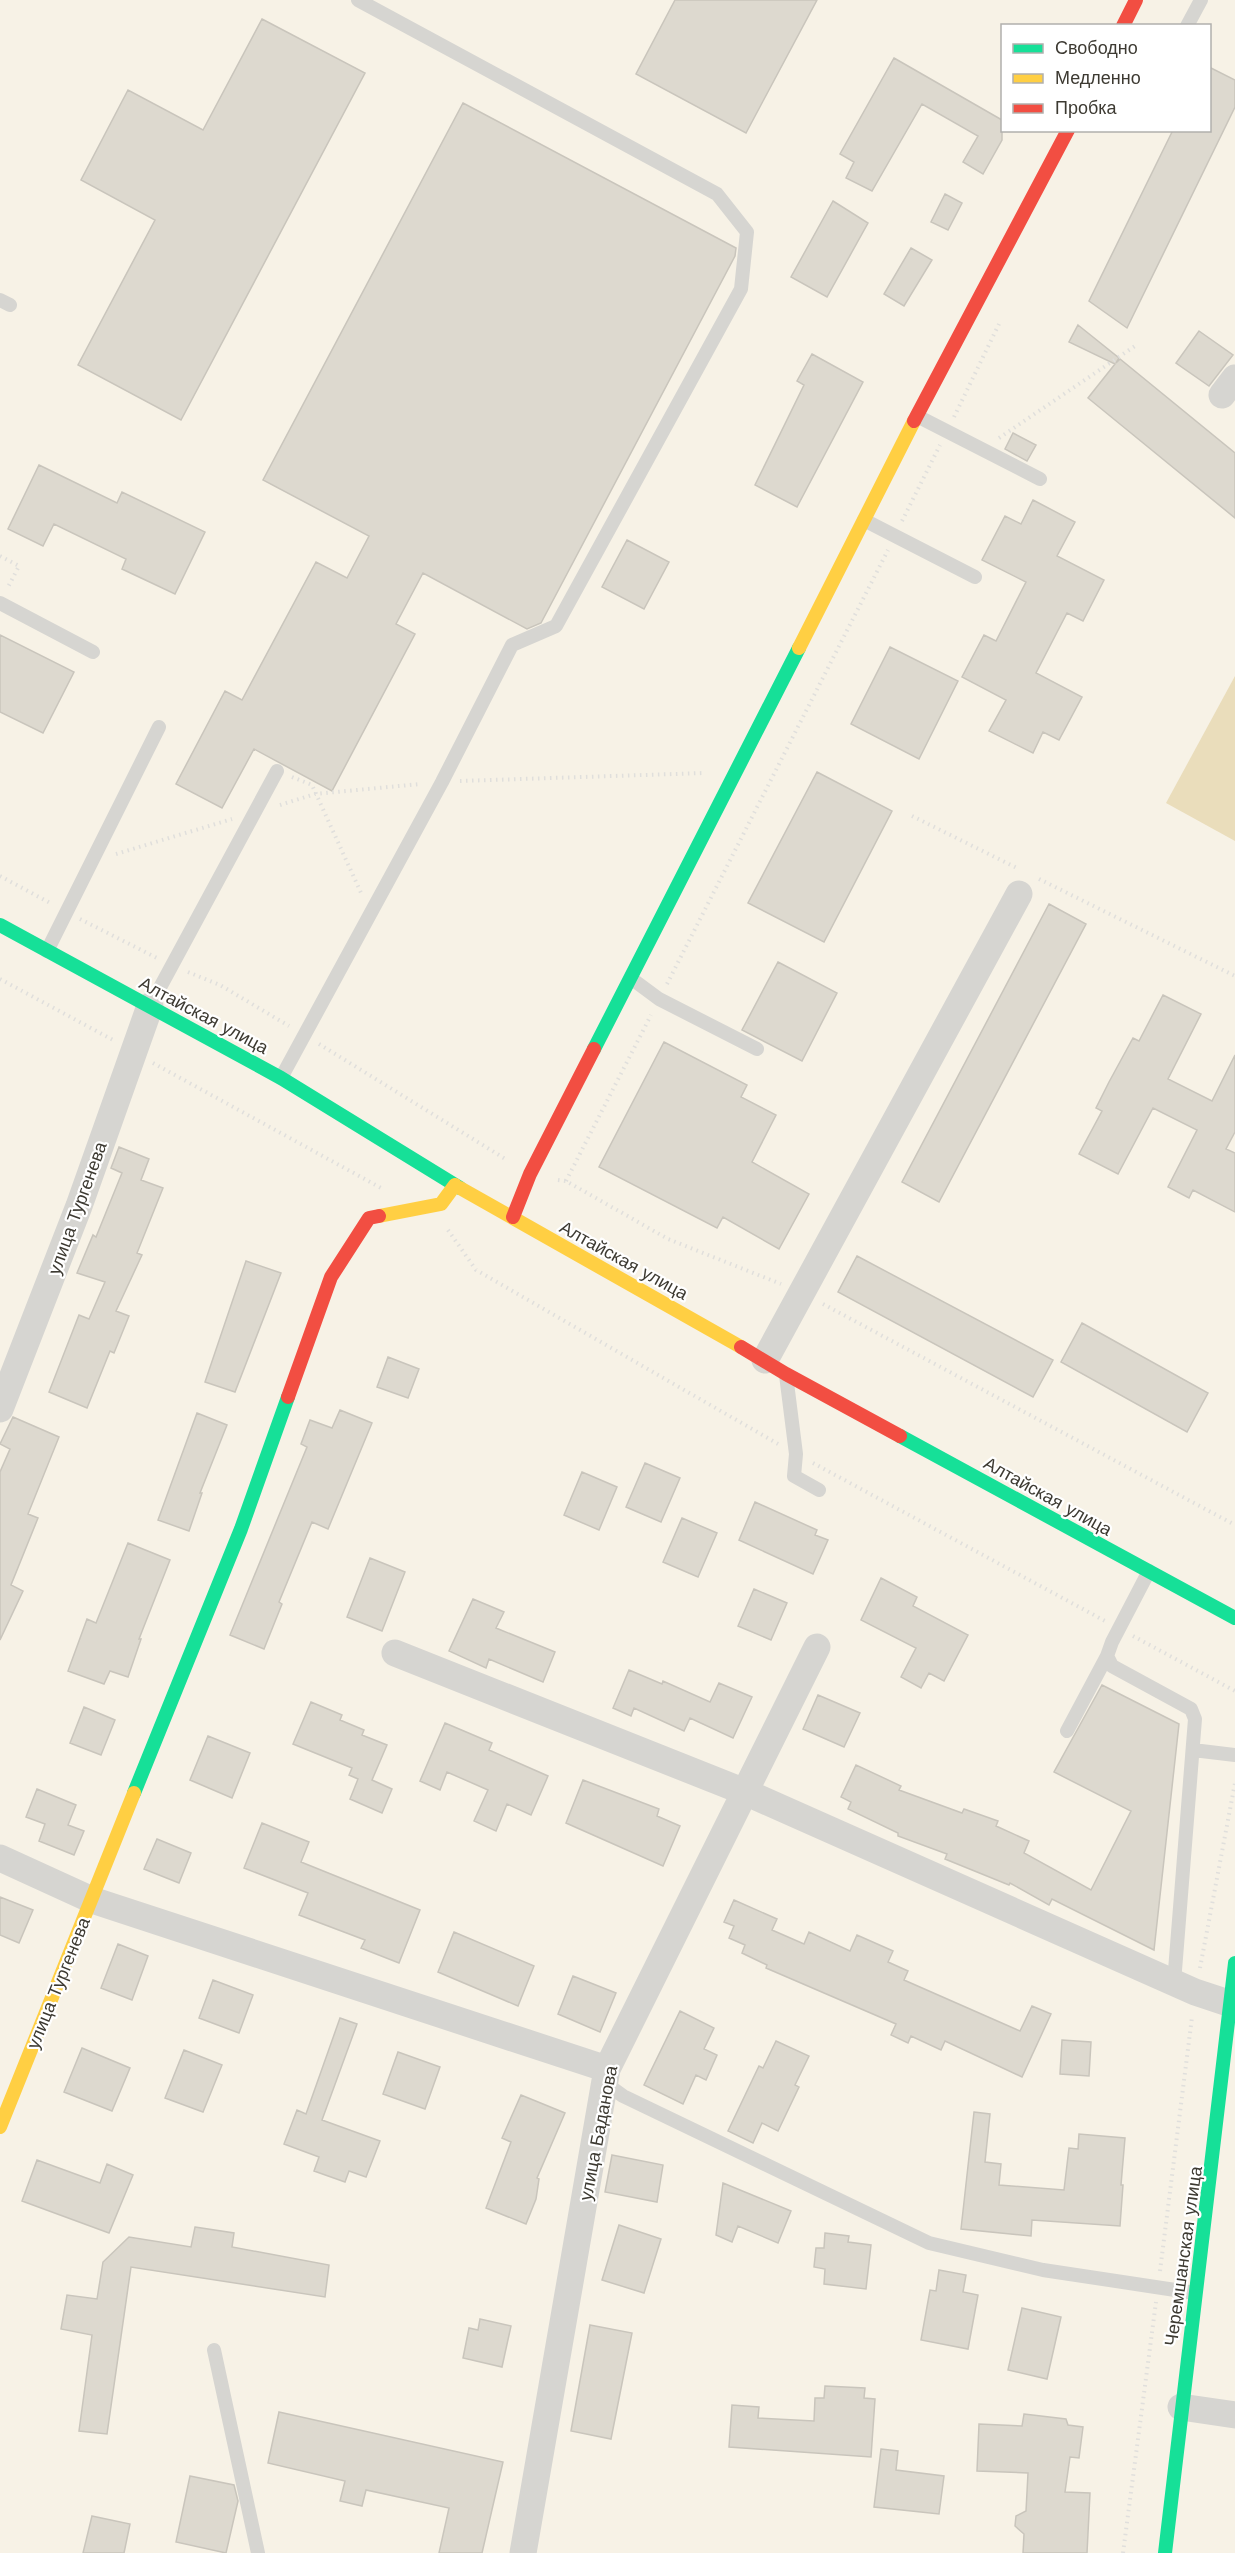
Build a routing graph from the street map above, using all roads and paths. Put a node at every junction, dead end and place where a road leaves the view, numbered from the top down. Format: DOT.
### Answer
graph roads {
  1 [pos="358,0"];
  2 [pos="1136,0"];
  3 [pos="1201,0"];
  4 [pos="1124,24"];
  5 [pos="1188,24"];
  6 [pos="1067,132"];
  7 [pos="1004,314"];
  8 [pos="1135,345"];
  9 [pos="917,416"];
  10 [pos="947,431"];
  11 [pos="982,449"];
  12 [pos="1040,479"];
  13 [pos="864,520"];
  14 [pos="895,536"];
  15 [pos="0,556"];
  16 [pos="975,577"];
  17 [pos="0,603"];
  18 [pos="93,652"];
  19 [pos="159,727"];
  20 [pos="277,771"];
  21 [pos="912,816"];
  22 [pos="0,876"];
  23 [pos="1028,882"];
  24 [pos="66,912"];
  25 [pos="370,914"];
  26 [pos="0,925"];
  27 [pos="47,951"];
  28 [pos="172,966"];
  29 [pos="1235,976"];
  30 [pos="0,979"];
  31 [pos="632,979"];
  32 [pos="659,999"];
  33 [pos="150,1006"];
  34 [pos="304,1035"];
  35 [pos="757,1049"];
  36 [pos="133,1052"];
  37 [pos="281,1078"];
  38 [pos="530,1174"];
  39 [pos="566,1181"];
  40 [pos="455,1185"];
  41 [pos="415,1208"];
  42 [pos="513,1217"];
  43 [pos="801,1293"];
  44 [pos="775,1367"];
  45 [pos="0,1409"];
  46 [pos="796,1454"];
  47 [pos="819,1490"];
  48 [pos="1235,1525"];
  49 [pos="1149,1572"];
  50 [pos="1235,1618"];
  51 [pos="1119,1629"];
  52 [pos="817,1647"];
  53 [pos="395,1653"];
  54 [pos="1107,1656"];
  55 [pos="1235,1691"];
  56 [pos="1067,1731"];
  57 [pos="1192,1750"];
  58 [pos="1235,1755"];
  59 [pos="1235,1783"];
  60 [pos="745,1792"];
  61 [pos="0,1858"];
  62 [pos="92,1899"];
  63 [pos="1235,1963"];
  64 [pos="1185,1987"];
  65 [pos="1231,2004"];
  66 [pos="607,2069"];
  67 [pos="0,2127"];
  68 [pos="1158,2286"];
  69 [pos="1195,2294"];
  70 [pos="214,2350"];
  71 [pos="1181,2407"];
  72 [pos="1235,2415"];
  73 [pos="258,2553"];
  74 [pos="523,2553"];
  75 [pos="1123,2553"];
  76 [pos="1165,2553"];
  1 -- 25 [label="lane"];
  2 -- 4 [label="street"];
  3 -- 5 [label="lane"];
  6 -- 9 [label="street"];
  7 -- 10 [label="path"];
  8 -- 11 [label="path"];
  9 -- 10 [label="lane"];
  9 -- 13 [label="street"];
  10 -- 11 [label="lane"];
  10 -- 14 [label="path"];
  11 -- 12 [label="lane"];
  13 -- 14 [label="lane"];
  13 -- 31 [label="street"];
  14 -- 16 [label="lane"];
  14 -- 32 [label="path"];
  15 -- 17 [label="path"];
  17 -- 18 [label="lane"];
  19 -- 24 [label="lane"];
  20 -- 25 [label="path"];
  20 -- 28 [label="lane"];
  21 -- 23 [label="path"];
  22 -- 24 [label="path"];
  23 -- 29 [label="path"];
  23 -- 43 [label="street"];
  24 -- 27 [label="lane"];
  24 -- 28 [label="path"];
  25 -- 34 [label="lane"];
  26 -- 27 [label="street, Алтайская улица"];
  27 -- 33 [label="street, Алтайская улица"];
  28 -- 33 [label="lane"];
  28 -- 34 [label="path"];
  30 -- 36 [label="path"];
  31 -- 32 [label="lane"];
  31 -- 38 [label="street"];
  32 -- 35 [label="lane"];
  32 -- 39 [label="path"];
  33 -- 36 [label="street, улица Тургенева"];
  33 -- 37 [label="street, Алтайская улица"];
  34 -- 37 [label="lane"];
  34 -- 38 [label="path"];
  36 -- 41 [label="path"];
  36 -- 45 [label="street, улица Тургенева"];
  37 -- 40 [label="street, Алтайская улица"];
  38 -- 39 [label="path"];
  38 -- 42 [label="street"];
  39 -- 43 [label="path"];
  40 -- 41 [label="street"];
  40 -- 42 [label="street, Алтайская улица"];
  41 -- 46 [label="path"];
  41 -- 62 [label="street"];
  42 -- 44 [label="street, Алтайская улица"];
  43 -- 44 [label="street"];
  43 -- 48 [label="path"];
  44 -- 46 [label="lane"];
  44 -- 49 [label="street, Алтайская улица"];
  46 -- 47 [label="lane"];
  46 -- 51 [label="path"];
  49 -- 50 [label="street, Алтайская улица"];
  49 -- 51 [label="lane"];
  51 -- 54 [label="lane"];
  51 -- 55 [label="path"];
  52 -- 60 [label="street, улица Баданова"];
  53 -- 60 [label="street"];
  54 -- 56 [label="lane"];
  54 -- 57 [label="lane"];
  57 -- 58 [label="lane"];
  57 -- 64 [label="lane"];
  59 -- 64 [label="path"];
  60 -- 64 [label="street"];
  60 -- 66 [label="street, улица Баданова"];
  61 -- 62 [label="street, улица Тургенева"];
  62 -- 66 [label="street"];
  62 -- 67 [label="street, улица Тургенева"];
  63 -- 65 [label="street, Черемшанская улица"];
  64 -- 65 [label="street"];
  64 -- 68 [label="path"];
  65 -- 69 [label="street, Черемшанская улица"];
  66 -- 68 [label="lane"];
  66 -- 74 [label="street, улица Баданова"];
  68 -- 69 [label="lane"];
  68 -- 75 [label="path"];
  69 -- 71 [label="street, Черемшанская улица"];
  70 -- 73 [label="lane"];
  71 -- 72 [label="street"];
  71 -- 76 [label="street, Черемшанская улица"];
}
